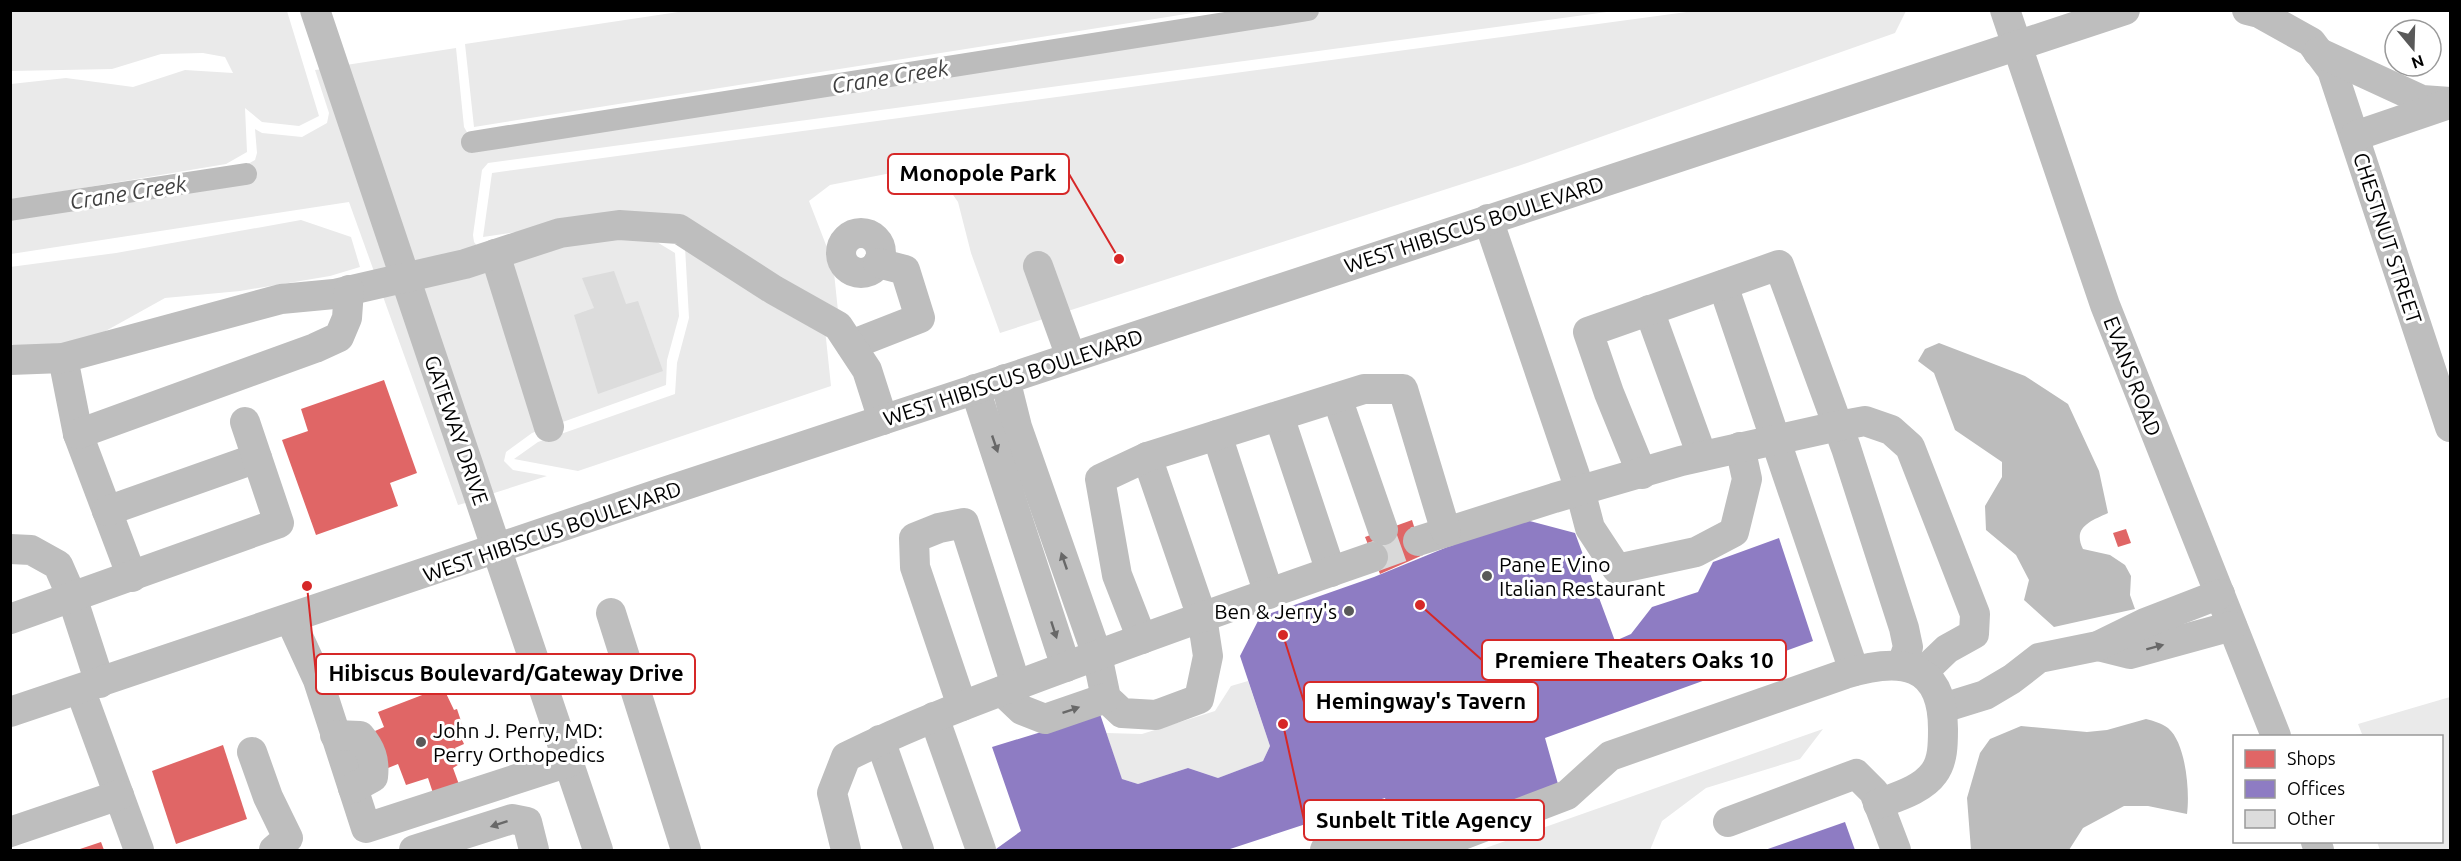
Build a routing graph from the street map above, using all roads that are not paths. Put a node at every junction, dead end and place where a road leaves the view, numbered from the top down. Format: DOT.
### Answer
graph roads {
  1 [pos="315,10"];
  2 [pos="2005,10"];
  3 [pos="2125,10"];
  4 [pos="2247,10"];
  5 [pos="2017,48"];
  6 [pos="2318,52"];
  7 [pos="2451,102"];
  8 [pos="2355,136"];
  9 [pos="1488,219"];
  10 [pos="495,254"];
  11 [pos="878,263"];
  12 [pos="1038,266"];
  13 [pos="404,276"];
  14 [pos="1723,285"];
  15 [pos="349,290"];
  16 [pos="1649,310"];
  17 [pos="851,345"];
  18 [pos="1071,357"];
  19 [pos="63,358"];
  20 [pos="10,360"];
  21 [pos="1005,379"];
  22 [pos="975,389"];
  23 [pos="1337,398"];
  24 [pos="1279,416"];
  25 [pos="883,420"];
  26 [pos="245,422"];
  27 [pos="2450,424"];
  28 [pos="1838,426"];
  29 [pos="549,428"];
  30 [pos="78,434"];
  31 [pos="1217,435"];
  32 [pos="1774,439"];
  33 [pos="1740,447"];
  34 [pos="1702,456"];
  35 [pos="1147,457"];
  36 [pos="257,458"];
  37 [pos="1642,474"];
  38 [pos="1580,490"];
  39 [pos="107,511"];
  40 [pos="10,549"];
  41 [pos="498,550"];
  42 [pos="1331,572"];
  43 [pos="132,577"];
  44 [pos="1269,594"];
  45 [pos="2220,594"];
  46 [pos="72,597"];
  47 [pos="611,613"];
  48 [pos="1202,617"];
  49 [pos="11,619"];
  50 [pos="290,619"];
  51 [pos="2232,626"];
  52 [pos="1142,639"];
  53 [pos="2098,646"];
  54 [pos="1097,655"];
  55 [pos="1066,667"];
  56 [pos="1912,669"];
  57 [pos="1854,671"];
  58 [pos="90,686"];
  59 [pos="1009,688"];
  60 [pos="1106,698"];
  61 [pos="962,706"];
  62 [pos="1943,708"];
  63 [pos="10,712"];
  64 [pos="934,717"];
  65 [pos="2276,735"];
  66 [pos="880,740"];
  67 [pos="252,752"];
  68 [pos="569,762"];
  69 [pos="119,795"];
  70 [pos="1878,804"];
  71 [pos="1728,822"];
  72 [pos="10,832"];
  73 [pos="139,850"];
  74 [pos="274,850"];
  75 [pos="416,850"];
  76 [pos="534,850"];
  77 [pos="598,850"];
  78 [pos="686,850"];
  79 [pos="846,850"];
  80 [pos="920,850"];
  81 [pos="981,850"];
  82 [pos="1324,850"];
  83 [pos="1393,850"];
  84 [pos="1417,850"];
  85 [pos="1896,850"];
  1 -- 13 [label="street, GATEWAY DRIVE"];
  2 -- 5 [label="street, EVANS ROAD"];
  3 -- 5 [label="street, WEST HIBISCUS BOULEVARD"];
  4 -- 6 [label="street"];
  5 -- 9 [label="street, WEST HIBISCUS BOULEVARD"];
  5 -- 45 [label="street, EVANS ROAD"];
  6 -- 7 [label="street"];
  6 -- 8 [label="street, CHESTNUT STREET"];
  7 -- 8 [label="street"];
  8 -- 27 [label="street, CHESTNUT STREET"];
  9 -- 18 [label="street, WEST HIBISCUS BOULEVARD"];
  9 -- 38 [label="street"];
  10 -- 13 [label="street"];
  10 -- 17 [label="street"];
  10 -- 29 [label="street"];
  11 -- 17 [label="street"];
  12 -- 18 [label="street"];
  13 -- 15 [label="street"];
  13 -- 41 [label="street, GATEWAY DRIVE"];
  14 -- 16 [label="street"];
  14 -- 28 [label="street"];
  14 -- 32 [label="street"];
  15 -- 19 [label="street"];
  15 -- 30 [label="street"];
  16 -- 34 [label="street"];
  16 -- 37 [label="street"];
  17 -- 25 [label="street"];
  18 -- 21 [label="street, WEST HIBISCUS BOULEVARD"];
  19 -- 20 [label="street"];
  19 -- 30 [label="street"];
  21 -- 22 [label="street, WEST HIBISCUS BOULEVARD"];
  54 -- 21 [label="street, one-way"];
  22 -- 25 [label="street, WEST HIBISCUS BOULEVARD"];
  22 -- 55 [label="street, one-way"];
  23 -- 24 [label="street"];
  23 -- 38 [label="street"];
  23 -- 42 [label="street"];
  24 -- 31 [label="street"];
  24 -- 42 [label="street"];
  25 -- 41 [label="street, WEST HIBISCUS BOULEVARD"];
  26 -- 36 [label="street"];
  28 -- 32 [label="street"];
  28 -- 56 [label="street"];
  28 -- 56 [label="street"];
  30 -- 39 [label="street"];
  31 -- 35 [label="street"];
  31 -- 44 [label="street"];
  32 -- 33 [label="street"];
  32 -- 57 [label="street"];
  33 -- 34 [label="street"];
  33 -- 38 [label="street"];
  34 -- 37 [label="street"];
  35 -- 48 [label="street"];
  35 -- 52 [label="street"];
  36 -- 39 [label="street"];
  36 -- 43 [label="street"];
  37 -- 38 [label="street"];
  39 -- 43 [label="street"];
  40 -- 46 [label="street"];
  41 -- 50 [label="street, WEST HIBISCUS BOULEVARD"];
  41 -- 68 [label="street, GATEWAY DRIVE"];
  42 -- 44 [label="street"];
  43 -- 46 [label="street"];
  44 -- 48 [label="street"];
  45 -- 51 [label="street, EVANS ROAD"];
  45 -- 53 [label="street"];
  46 -- 49 [label="street"];
  46 -- 58 [label="street"];
  47 -- 78 [label="street"];
  48 -- 52 [label="street"];
  48 -- 60 [label="street"];
  50 -- 58 [label="street, WEST HIBISCUS BOULEVARD"];
  50 -- 68 [label="street"];
  53 -- 51 [label="street, one-way"];
  51 -- 65 [label="street, EVANS ROAD"];
  52 -- 54 [label="street"];
  53 -- 62 [label="street"];
  54 -- 55 [label="street"];
  54 -- 60 [label="street"];
  55 -- 59 [label="street"];
  56 -- 57 [label="street"];
  56 -- 62 [label="street"];
  57 -- 84 [label="street"];
  58 -- 63 [label="street, WEST HIBISCUS BOULEVARD"];
  58 -- 69 [label="street"];
  59 -- 60 [label="street, one-way"];
  59 -- 61 [label="street"];
  59 -- 61 [label="street"];
  61 -- 64 [label="street"];
  62 -- 70 [label="street"];
  64 -- 66 [label="street"];
  64 -- 81 [label="street"];
  66 -- 79 [label="street"];
  66 -- 80 [label="street"];
  67 -- 74 [label="street"];
  68 -- 77 [label="street, GATEWAY DRIVE"];
  69 -- 72 [label="street"];
  69 -- 73 [label="street"];
  70 -- 71 [label="street"];
  70 -- 85 [label="street"];
  76 -- 75 [label="street, one-way"];
  82 -- 83 [label="street"];
}
